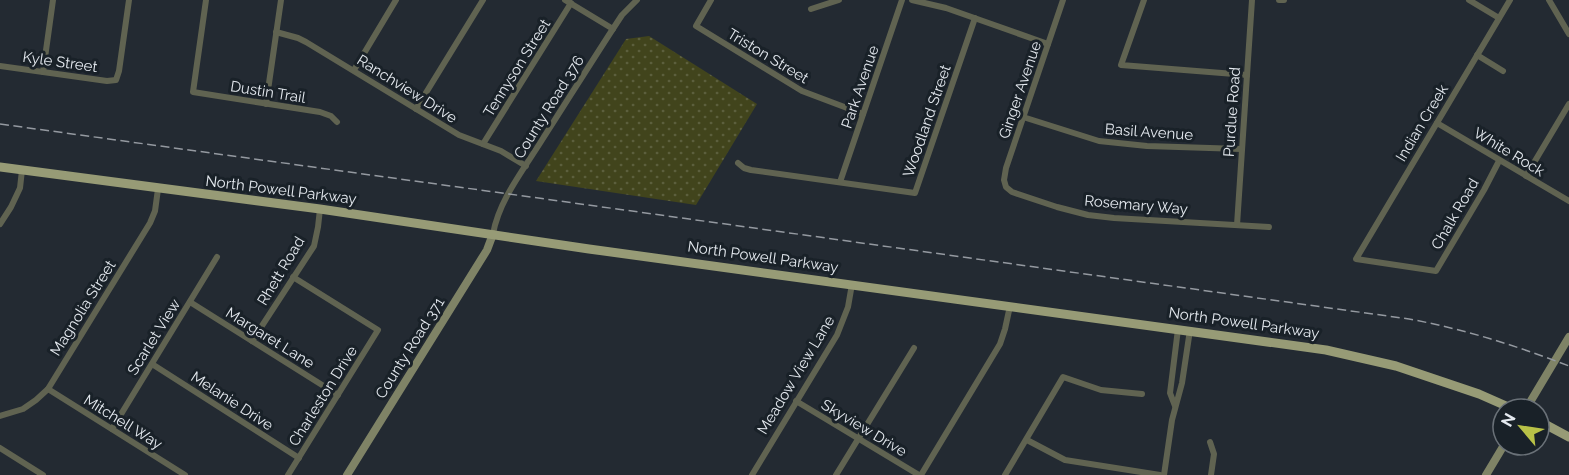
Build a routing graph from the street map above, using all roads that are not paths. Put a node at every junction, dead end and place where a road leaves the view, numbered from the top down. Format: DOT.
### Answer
graph roads {
  1 [pos="53,0"];
  2 [pos="129,0"];
  3 [pos="206,0"];
  4 [pos="281,0"];
  5 [pos="396,0"];
  6 [pos="483,0"];
  7 [pos="637,0"];
  8 [pos="711,0"];
  9 [pos="838,0"];
  10 [pos="902,0"];
  11 [pos="912,0"];
  12 [pos="1063,0"];
  13 [pos="1144,0"];
  14 [pos="1252,0"];
  15 [pos="1279,0"];
  16 [pos="1284,0"];
  17 [pos="1469,0"];
  18 [pos="1510,0"];
  19 [pos="1549,0"];
  20 [pos="568,2"];
  21 [pos="811,9"];
  22 [pos="975,18"];
  23 [pos="1499,18"];
  24 [pos="613,29"];
  25 [pos="276,32"];
  26 [pos="1569,33"];
  27 [pos="1048,44"];
  28 [pos="1477,55"];
  29 [pos="0,66"];
  30 [pos="354,70"];
  31 [pos="1503,71"];
  32 [pos="43,72"];
  33 [pos="1247,75"];
  34 [pos="266,104"];
  35 [pos="1569,104"];
  36 [pos="416,108"];
  37 [pos="863,114"];
  38 [pos="1023,117"];
  39 [pos="337,122"];
  40 [pos="1437,123"];
  41 [pos="483,144"];
  42 [pos="1241,149"];
  43 [pos="1499,161"];
  44 [pos="738,163"];
  45 [pos="526,166"];
  46 [pos="0,167"];
  47 [pos="22,170"];
  48 [pos="1526,176"];
  49 [pos="840,182"];
  50 [pos="1006,187"];
  51 [pos="158,189"];
  52 [pos="1569,201"];
  53 [pos="320,210"];
  54 [pos="0,224"];
  55 [pos="1237,225"];
  56 [pos="1269,227"];
  57 [pos="493,234"];
  58 [pos="217,257"];
  59 [pos="1356,259"];
  60 [pos="294,277"];
  61 [pos="852,284"];
  62 [pos="190,302"];
  63 [pos="1010,306"];
  64 [pos="1178,328"];
  65 [pos="1190,330"];
  66 [pos="1569,337"];
  67 [pos="252,341"];
  68 [pos="914,348"];
  69 [pos="152,364"];
  70 [pos="48,389"];
  71 [pos="1142,394"];
  72 [pos="338,395"];
  73 [pos="1533,397"];
  74 [pos="1491,399"];
  75 [pos="796,401"];
  76 [pos="1175,406"];
  77 [pos="0,416"];
  78 [pos="1551,427"];
  79 [pos="112,429"];
  80 [pos="1569,436"];
  81 [pos="858,439"];
  82 [pos="1027,440"];
  83 [pos="1210,442"];
  84 [pos="0,448"];
  85 [pos="1497,457"];
  86 [pos="299,458"];
  87 [pos="1118,472"];
  88 [pos="43,475"];
  89 [pos="185,475"];
  90 [pos="288,475"];
  91 [pos="347,475"];
  92 [pos="752,475"];
  93 [pos="836,475"];
  94 [pos="920,475"];
  95 [pos="1005,475"];
  96 [pos="1162,475"];
  97 [pos="1210,475"];
  98 [pos="1486,475"];
  1 -- 32 [label="street"];
  2 -- 32 [label="street, Kyle Street"];
  3 -- 34 [label="street, Dustin Trail"];
  4 -- 25 [label="street"];
  5 -- 30 [label="street"];
  6 -- 36 [label="street"];
  7 -- 24 [label="street, County Road 376"];
  8 -- 37 [label="street, Triston Street"];
  9 -- 21 [label="street"];
  10 -- 37 [label="street, Park Avenue"];
  11 -- 22 [label="street"];
  12 -- 27 [label="street, Ginger Avenue"];
  13 -- 33 [label="street"];
  14 -- 33 [label="street, Purdue Road"];
  15 -- 16 [label="street"];
  17 -- 23 [label="street"];
  18 -- 23 [label="street, Indian Creek"];
  19 -- 26 [label="street"];
  20 -- 24 [label="street"];
  20 -- 41 [label="street, Tennyson Street"];
  22 -- 27 [label="street"];
  22 -- 49 [label="street, Woodland Street"];
  23 -- 28 [label="street, Indian Creek"];
  24 -- 45 [label="street, County Road 376"];
  25 -- 30 [label="street, Ranchview Drive"];
  25 -- 34 [label="street"];
  27 -- 38 [label="street, Ginger Avenue"];
  28 -- 31 [label="street"];
  28 -- 40 [label="street, Indian Creek"];
  29 -- 32 [label="street, Kyle Street"];
  30 -- 36 [label="street, Ranchview Drive"];
  33 -- 42 [label="street, Purdue Road"];
  34 -- 39 [label="street, Dustin Trail"];
  35 -- 48 [label="street"];
  36 -- 41 [label="street, Ranchview Drive"];
  37 -- 49 [label="street, Park Avenue"];
  38 -- 42 [label="street, Basil Avenue"];
  38 -- 50 [label="street, Ginger Avenue"];
  40 -- 43 [label="street, White Rock"];
  40 -- 59 [label="street, Indian Creek"];
  41 -- 45 [label="street, Ranchview Drive"];
  42 -- 55 [label="street, Purdue Road"];
  43 -- 48 [label="street, White Rock"];
  43 -- 59 [label="street, Chalk Road"];
  44 -- 49 [label="street"];
  45 -- 57 [label="street, County Road 376"];
  46 -- 47 [label="main road, North Powell Parkway"];
  47 -- 51 [label="main road, North Powell Parkway"];
  47 -- 54 [label="street"];
  48 -- 52 [label="street, White Rock"];
  50 -- 55 [label="street, Rosemary Way"];
  51 -- 53 [label="main road, North Powell Parkway"];
  51 -- 70 [label="street, Magnolia Street"];
  53 -- 57 [label="main road, North Powell Parkway"];
  53 -- 60 [label="street, Rhett Road"];
  55 -- 56 [label="street, Rosemary Way"];
  57 -- 61 [label="main road, North Powell Parkway"];
  57 -- 91 [label="street, County Road 371"];
  58 -- 62 [label="street, Scarlet View"];
  60 -- 67 [label="street, Rhett Road"];
  60 -- 72 [label="street, Charleston Drive"];
  61 -- 63 [label="main road, North Powell Parkway"];
  61 -- 75 [label="street, Meadow View Lane"];
  62 -- 67 [label="street, Margaret Lane"];
  62 -- 69 [label="street, Scarlet View"];
  63 -- 64 [label="main road, North Powell Parkway"];
  63 -- 94 [label="street"];
  64 -- 65 [label="main road, North Powell Parkway"];
  64 -- 76 [label="street"];
  65 -- 74 [label="main road, North Powell Parkway"];
  65 -- 76 [label="street"];
  66 -- 73 [label="street"];
  67 -- 72 [label="street, Margaret Lane"];
  68 -- 81 [label="street"];
  69 -- 79 [label="street, Scarlet View"];
  69 -- 86 [label="street, Melanie Drive"];
  70 -- 77 [label="street, Magnolia Street"];
  70 -- 79 [label="street, Mitchell Way"];
  71 -- 82 [label="street"];
  72 -- 86 [label="street, Charleston Drive"];
  75 -- 81 [label="street, Skyview Drive"];
  75 -- 92 [label="street, Meadow View Lane"];
  76 -- 96 [label="street"];
  78 -- 80 [label="main road"];
  79 -- 89 [label="street, Mitchell Way"];
  81 -- 93 [label="street"];
  81 -- 94 [label="street, Skyview Drive"];
  82 -- 87 [label="street"];
  82 -- 95 [label="street"];
  83 -- 97 [label="street"];
  84 -- 88 [label="street"];
  85 -- 98 [label="street"];
  86 -- 90 [label="street, Charleston Drive"];
  87 -- 96 [label="street"];
}
